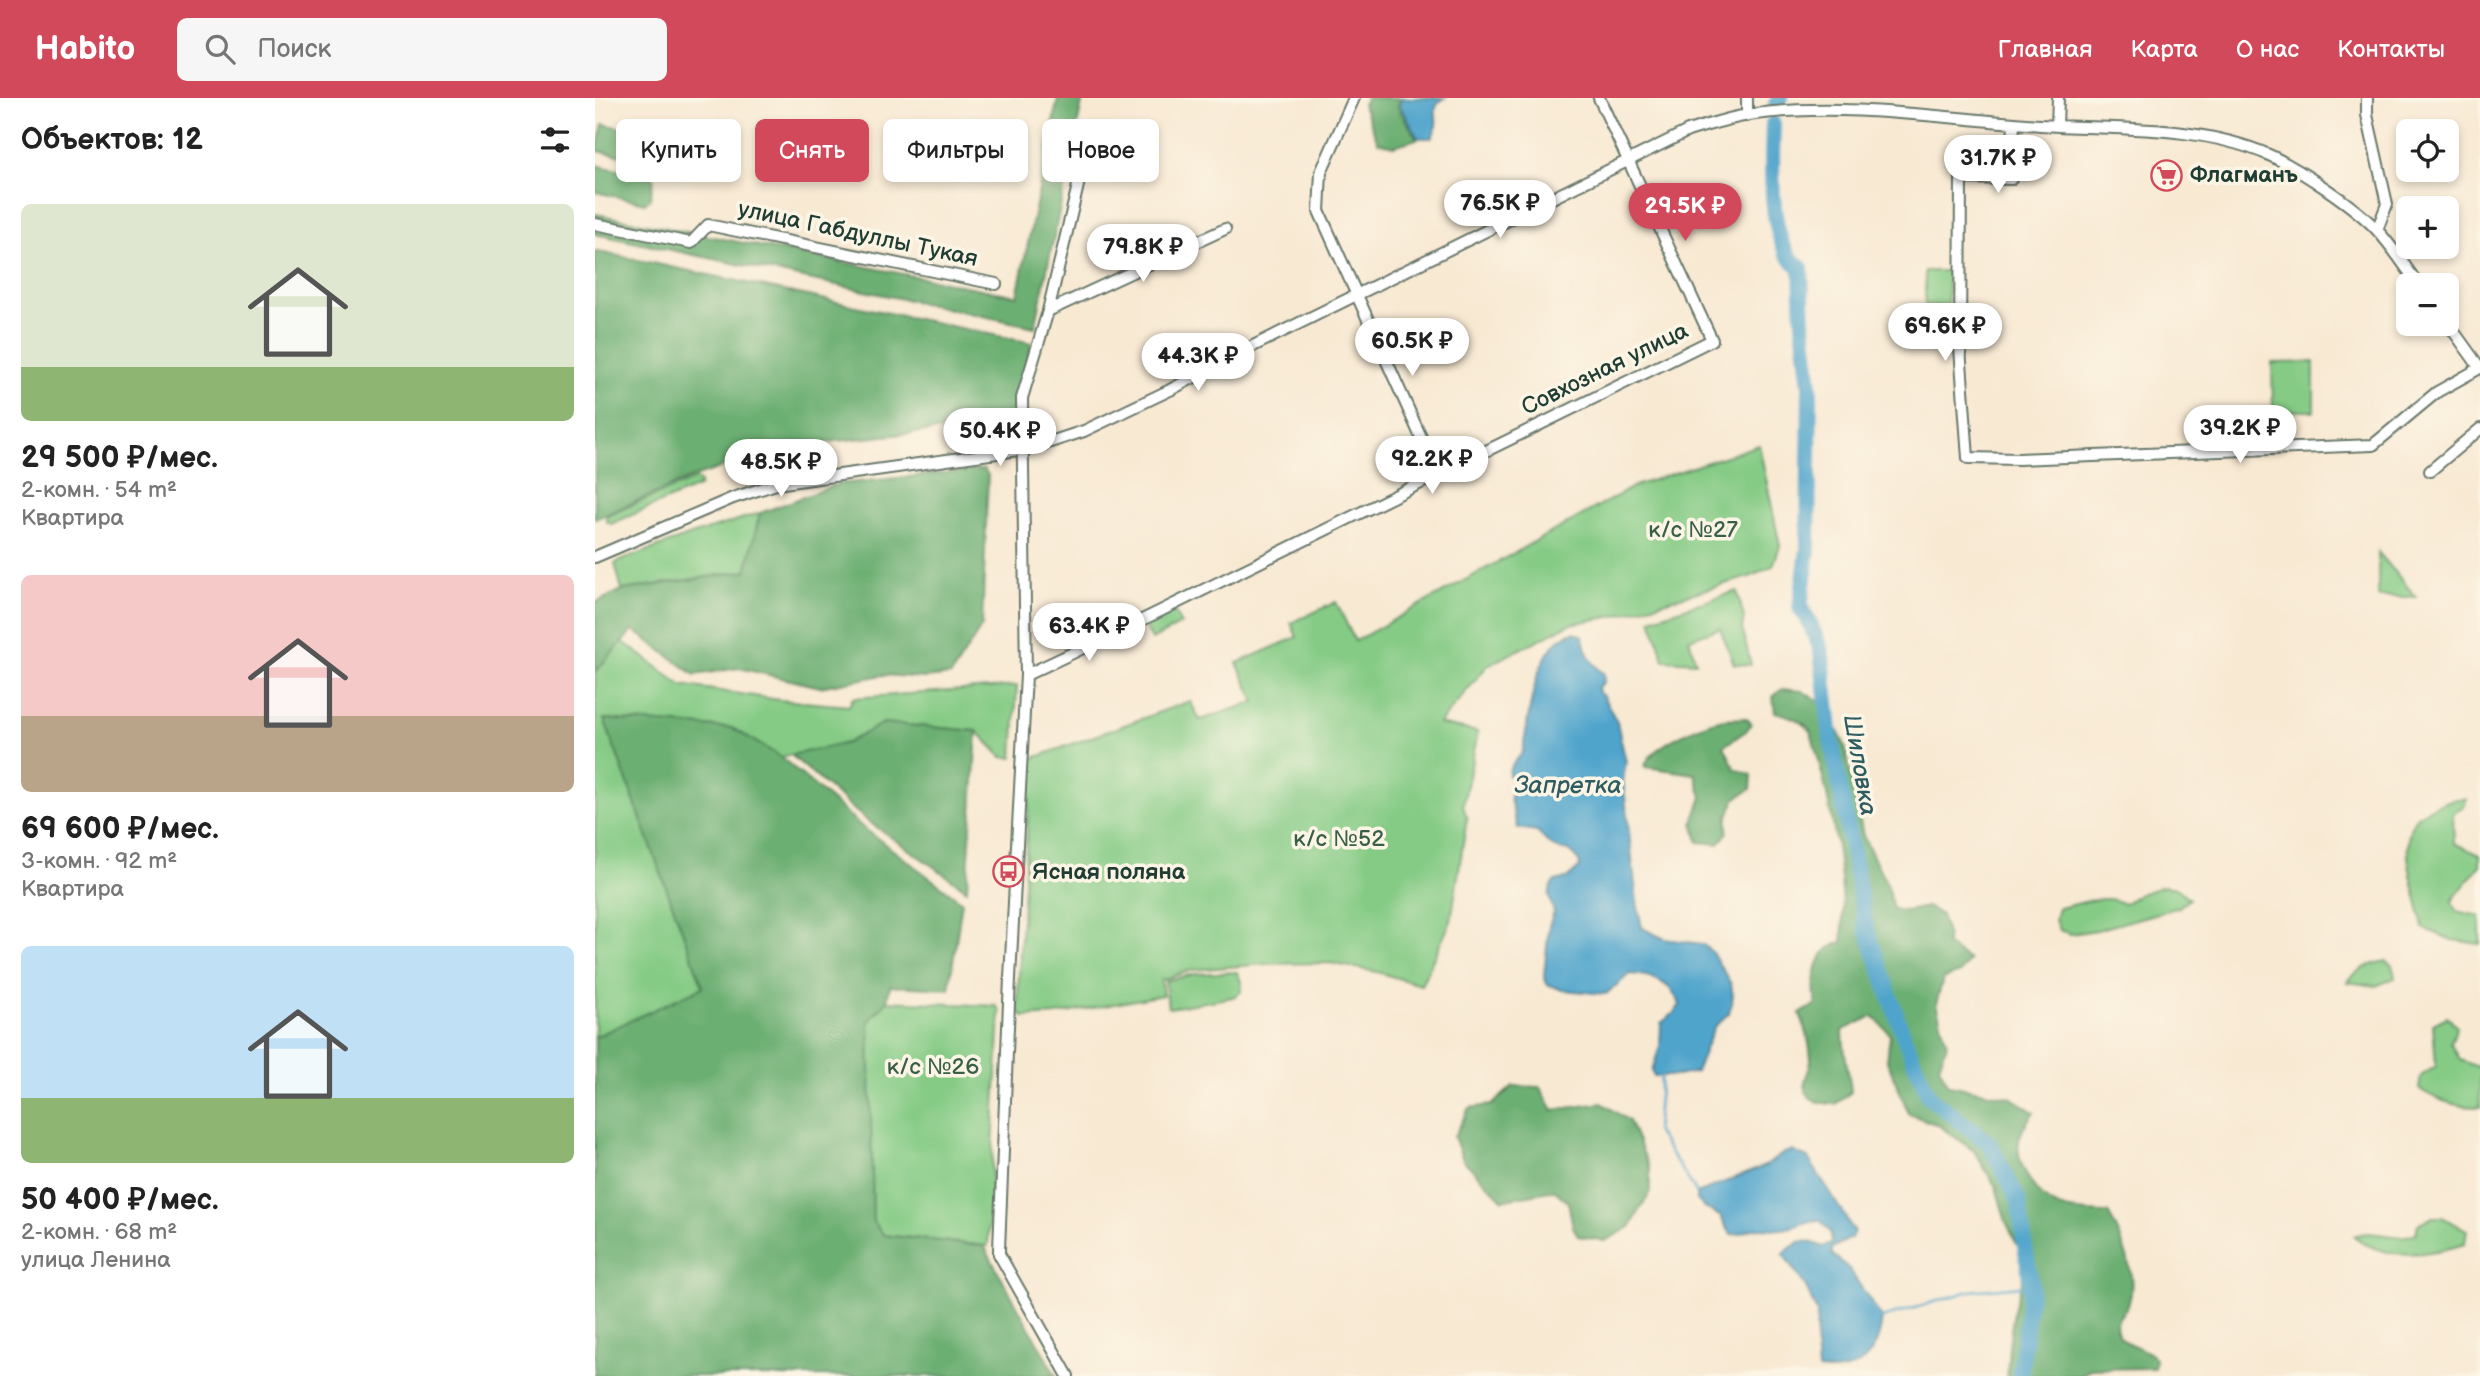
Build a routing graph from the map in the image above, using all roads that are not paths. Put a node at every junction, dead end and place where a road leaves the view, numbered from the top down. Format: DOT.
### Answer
graph roads {
  1 [pos="1354,98"];
  2 [pos="1599,98"];
  3 [pos="1747,98"];
  4 [pos="1831,98"];
  5 [pos="2058,98"];
  6 [pos="2367,98"];
  7 [pos="1831,112"];
  8 [pos="1752,115"];
  9 [pos="2057,121"];
  10 [pos="2014,124"];
  11 [pos="1629,158"];
  12 [pos="1079,182"];
  13 [pos="595,224"];
  14 [pos="1225,229"];
  15 [pos="2377,230"];
  16 [pos="2410,273"];
  17 [pos="996,284"];
  18 [pos="1357,294"];
  19 [pos="1048,311"];
  20 [pos="2457,336"];
  21 [pos="2480,368"];
  22 [pos="2477,437"];
  23 [pos="1024,449"];
  24 [pos="2430,471"];
  25 [pos="1438,475"];
  26 [pos="595,557"];
  27 [pos="1026,675"];
  28 [pos="1068,1376"];
  1 -- 18 [label="street"];
  2 -- 11 [label="street"];
  3 -- 8 [label="street"];
  4 -- 7 [label="street"];
  5 -- 9 [label="street"];
  6 -- 15 [label="street"];
  7 -- 8 [label="street"];
  7 -- 10 [label="street"];
  8 -- 11 [label="street"];
  9 -- 10 [label="street"];
  9 -- 15 [label="street"];
  10 -- 21 [label="street"];
  11 -- 18 [label="street"];
  11 -- 25 [label="street, Совхозная улица"];
  12 -- 19 [label="street"];
  13 -- 17 [label="street, улица Габдуллы Тукая"];
  14 -- 19 [label="street"];
  15 -- 16 [label="street"];
  18 -- 23 [label="street"];
  18 -- 25 [label="street"];
  19 -- 23 [label="street"];
  20 -- 21 [label="street"];
  22 -- 24 [label="street"];
  23 -- 26 [label="street"];
  23 -- 27 [label="street"];
  25 -- 27 [label="street, Совхозная улица"];
  27 -- 28 [label="street"];
}
